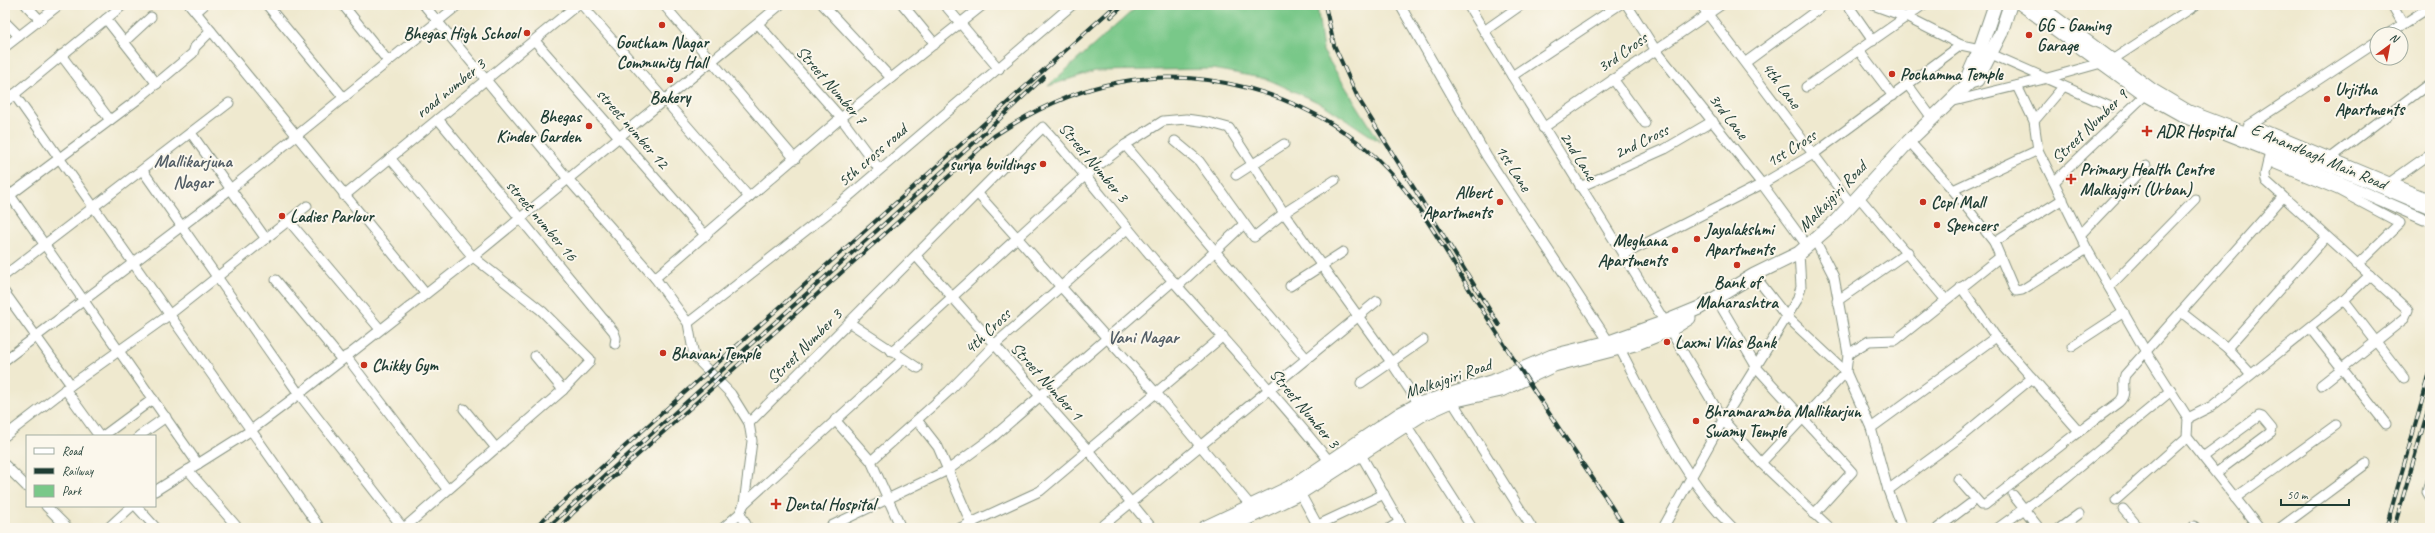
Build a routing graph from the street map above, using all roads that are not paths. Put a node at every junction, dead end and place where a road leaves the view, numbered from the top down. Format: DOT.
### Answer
graph roads {
  1 [pos="26,5"];
  2 [pos="59,5"];
  3 [pos="123,5"];
  4 [pos="204,5"];
  5 [pos="267,5"];
  6 [pos="342,5"];
  7 [pos="424,5"];
  8 [pos="458,5"];
  9 [pos="577,5"];
  10 [pos="582,5"];
  11 [pos="664,5"];
  12 [pos="780,5"];
  13 [pos="823,5"];
  14 [pos="903,5"];
  15 [pos="945,5"];
  16 [pos="982,5"];
  17 [pos="1072,5"];
  18 [pos="1400,5"];
  19 [pos="1468,5"];
  20 [pos="1521,5"];
  21 [pos="1619,5"];
  22 [pos="1627,5"];
  23 [pos="1702,5"];
  24 [pos="1721,5"];
  25 [pos="1824,5"];
  26 [pos="1848,5"];
  27 [pos="1873,5"];
  28 [pos="1923,5"];
  29 [pos="1995,5"];
  30 [pos="2010,5"];
  31 [pos="2021,5"];
  32 [pos="2039,5"];
  33 [pos="2196,5"];
  34 [pos="2392,5"];
  35 [pos="2430,7"];
  36 [pos="193,9"];
  37 [pos="1708,14"];
  38 [pos="151,17"];
  39 [pos="1906,17"];
  40 [pos="106,19"];
  41 [pos="40,20"];
  42 [pos="5,22"];
  43 [pos="437,22"];
  44 [pos="758,24"];
  45 [pos="961,24"];
  46 [pos="2403,24"];
  47 [pos="2400,26"];
  48 [pos="211,31"];
  49 [pos="1484,31"];
  50 [pos="19,36"];
  51 [pos="535,41"];
  52 [pos="1873,41"];
  53 [pos="124,42"];
  54 [pos="935,44"];
  55 [pos="1961,45"];
  56 [pos="2369,46"];
  57 [pos="5,47"];
  58 [pos="1655,49"];
  59 [pos="1859,51"];
  60 [pos="1986,52"];
  61 [pos="61,55"];
  62 [pos="2112,60"];
  63 [pos="712,61"];
  64 [pos="388,62"];
  65 [pos="1746,62"];
  66 [pos="2100,63"];
  67 [pos="999,69"];
  68 [pos="1512,76"];
  69 [pos="891,78"];
  70 [pos="484,79"];
  71 [pos="1613,79"];
  72 [pos="2044,79"];
  73 [pos="2430,83"];
  74 [pos="157,84"];
  75 [pos="1908,85"];
  76 [pos="2016,86"];
  77 [pos="1806,87"];
  78 [pos="2064,87"];
  79 [pos="14,94"];
  80 [pos="2145,95"];
  81 [pos="1893,96"];
  82 [pos="344,98"];
  83 [pos="665,100"];
  84 [pos="5,102"];
  85 [pos="1950,102"];
  86 [pos="229,103"];
  87 [pos="2111,107"];
  88 [pos="841,118"];
  89 [pos="1932,118"];
  90 [pos="438,119"];
  91 [pos="110,120"];
  92 [pos="1713,121"];
  93 [pos="2034,121"];
  94 [pos="1645,122"];
  95 [pos="2252,125"];
  96 [pos="1543,128"];
  97 [pos="2240,130"];
  98 [pos="191,133"];
  99 [pos="296,136"];
  100 [pos="620,137"];
  101 [pos="1176,141"];
  102 [pos="1909,141"];
  103 [pos="1284,144"];
  104 [pos="1125,145"];
  105 [pos="2038,150"];
  106 [pos="1815,153"];
  107 [pos="2430,154"];
  108 [pos="2268,156"];
  109 [pos="2332,157"];
  110 [pos="60,158"];
  111 [pos="390,158"];
  112 [pos="795,159"];
  113 [pos="1252,164"];
  114 [pos="2146,166"];
  115 [pos="879,169"];
  116 [pos="142,171"];
  117 [pos="1086,175"];
  118 [pos="1236,175"];
  119 [pos="569,180"];
  120 [pos="1335,180"];
  121 [pos="2055,181"];
  122 [pos="2392,181"];
  123 [pos="1762,184"];
  124 [pos="1580,187"];
  125 [pos="231,189"];
  126 [pos="1953,190"];
  127 [pos="7,194"];
  128 [pos="978,194"];
  129 [pos="344,196"];
  130 [pos="749,197"];
  131 [pos="2282,198"];
  132 [pos="2063,199"];
  133 [pos="2195,199"];
  134 [pos="2430,199"];
  135 [pos="1855,200"];
  136 [pos="307,206"];
  137 [pos="94,207"];
  138 [pos="2430,208"];
  139 [pos="1284,213"];
  140 [pos="520,219"];
  141 [pos="2424,220"];
  142 [pos="288,221"];
  143 [pos="1244,224"];
  144 [pos="183,226"];
  145 [pos="1128,228"];
  146 [pos="2081,234"];
  147 [pos="706,236"];
  148 [pos="1018,237"];
  149 [pos="2326,237"];
  150 [pos="266,239"];
  151 [pos="1994,242"];
  152 [pos="45,244"];
  153 [pos="1807,247"];
  154 [pos="2087,249"];
  155 [pos="1344,252"];
  156 [pos="1908,252"];
  157 [pos="1214,253"];
  158 [pos="1623,255"];
  159 [pos="916,256"];
  160 [pos="473,257"];
  161 [pos="2000,257"];
  162 [pos="133,264"];
  163 [pos="2357,265"];
  164 [pos="1323,267"];
  165 [pos="2370,274"];
  166 [pos="5,275"];
  167 [pos="1754,275"];
  168 [pos="218,277"];
  169 [pos="655,278"];
  170 [pos="276,280"];
  171 [pos="1175,283"];
  172 [pos="1059,286"];
  173 [pos="1290,286"];
  174 [pos="1961,287"];
  175 [pos="2109,287"];
  176 [pos="5,293"];
  177 [pos="425,293"];
  178 [pos="951,297"];
  179 [pos="1716,298"];
  180 [pos="1945,299"];
  181 [pos="84,300"];
  182 [pos="2344,300"];
  183 [pos="1377,301"];
  184 [pos="1837,301"];
  185 [pos="2124,312"];
  186 [pos="2181,312"];
  187 [pos="169,315"];
  188 [pos="1357,316"];
  189 [pos="1786,316"];
  190 [pos="688,323"];
  191 [pos="850,323"];
  192 [pos="1667,326"];
  193 [pos="2310,328"];
  194 [pos="380,329"];
  195 [pos="35,336"];
  196 [pos="1223,336"];
  197 [pos="1996,337"];
  198 [pos="1107,338"];
  199 [pos="1423,340"];
  200 [pos="2375,340"];
  201 [pos="615,344"];
  202 [pos="994,345"];
  203 [pos="1615,346"];
  204 [pos="2072,346"];
  205 [pos="2227,348"];
  206 [pos="119,352"];
  207 [pos="892,352"];
  208 [pos="2146,352"];
  209 [pos="1848,354"];
  210 [pos="535,356"];
  211 [pos="343,358"];
  212 [pos="1306,358"];
  213 [pos="903,359"];
  214 [pos="5,360"];
  215 [pos="1391,362"];
  216 [pos="918,368"];
  217 [pos="1757,368"];
  218 [pos="2340,368"];
  219 [pos="1846,372"];
  220 [pos="2250,373"];
  221 [pos="2032,378"];
  222 [pos="2404,378"];
  223 [pos="1361,383"];
  224 [pos="2321,385"];
  225 [pos="68,387"];
  226 [pos="1269,388"];
  227 [pos="563,390"];
  228 [pos="2171,390"];
  229 [pos="299,394"];
  230 [pos="1157,394"];
  231 [pos="1040,396"];
  232 [pos="153,399"];
  233 [pos="1452,401"];
  234 [pos="1419,404"];
  235 [pos="464,409"];
  236 [pos="166,417"];
  237 [pos="2188,418"];
  238 [pos="835,420"];
  239 [pos="917,420"];
  240 [pos="1723,420"];
  241 [pos="1804,420"];
  242 [pos="749,423"];
  243 [pos="1406,423"];
  244 [pos="2386,424"];
  245 [pos="2336,425"];
  246 [pos="1872,428"];
  247 [pos="250,431"];
  248 [pos="2079,431"];
  249 [pos="98,435"];
  250 [pos="105,435"];
  251 [pos="140,435"];
  252 [pos="5,436"];
  253 [pos="2187,437"];
  254 [pos="1200,445"];
  255 [pos="496,448"];
  256 [pos="1086,450"];
  257 [pos="1360,453"];
  258 [pos="2203,457"];
  259 [pos="871,461"];
  260 [pos="1330,462"];
  261 [pos="1761,463"];
  262 [pos="198,464"];
  263 [pos="2366,464"];
  264 [pos="5,465"];
  265 [pos="188,470"];
  266 [pos="948,470"];
  267 [pos="2216,473"];
  268 [pos="1691,475"];
  269 [pos="1958,479"];
  270 [pos="2430,481"];
  271 [pos="26,486"];
  272 [pos="447,489"];
  273 [pos="156,490"];
  274 [pos="1888,490"];
  275 [pos="1300,493"];
  276 [pos="1384,494"];
  277 [pos="2013,495"];
  278 [pos="2430,497"];
  279 [pos="889,498"];
  280 [pos="2235,498"];
  281 [pos="2116,500"];
  282 [pos="1131,502"];
  283 [pos="1970,504"];
  284 [pos="1251,506"];
  285 [pos="47,507"];
  286 [pos="131,507"];
  287 [pos="137,507"];
  288 [pos="742,508"];
  289 [pos="2023,508"];
  290 [pos="2123,509"];
  291 [pos="1814,514"];
  292 [pos="2079,514"];
  293 [pos="972,525"];
  294 [pos="1402,525"];
  295 [pos="831,526"];
  296 [pos="1318,527"];
  297 [pos="68,528"];
  298 [pos="108,528"];
  299 [pos="156,528"];
  300 [pos="238,528"];
  301 [pos="320,528"];
  302 [pos="403,528"];
  303 [pos="723,528"];
  304 [pos="748,528"];
  305 [pos="901,528"];
  306 [pos="960,528"];
  307 [pos="1100,528"];
  308 [pos="1152,528"];
  309 [pos="1204,528"];
  310 [pos="1227,528"];
  311 [pos="1390,528"];
  312 [pos="1472,528"];
  313 [pos="1532,528"];
  314 [pos="1663,528"];
  315 [pos="1733,528"];
  316 [pos="1830,528"];
  317 [pos="1902,528"];
  318 [pos="1938,528"];
  319 [pos="1998,528"];
  320 [pos="2039,528"];
  321 [pos="2060,528"];
  322 [pos="2139,528"];
  323 [pos="2259,528"];
  324 [pos="2280,528"];
  1 -- 41 [label="street"];
  2 -- 41 [label="street"];
  3 -- 40 [label="street"];
  4 -- 36 [label="street"];
  5 -- 82 [label="street"];
  6 -- 64 [label="street"];
  7 -- 43 [label="street"];
  8 -- 43 [label="street"];
  9 -- 51 [label="street, road number 3"];
  10 -- 83 [label="street"];
  11 -- 63 [label="street"];
  12 -- 44 [label="street"];
  13 -- 69 [label="street"];
  14 -- 54 [label="street"];
  15 -- 45 [label="street"];
  16 -- 45 [label="street"];
  17 -- 67 [label="street, 5th cross road"];
  18 -- 203 [label="street, 1st Lane"];
  19 -- 49 [label="street, 2nd Lane"];
  20 -- 49 [label="street"];
  21 -- 68 [label="street"];
  22 -- 58 [label="street, 3rd Lane"];
  23 -- 37 [label="street, 4th Lane"];
  24 -- 37 [label="street, 3rd Cross"];
  25 -- 65 [label="street"];
  26 -- 52 [label="street"];
  27 -- 39 [label="street"];
  28 -- 39 [label="street"];
  29 -- 60 [label="main road, Malkajgiri Road"];
  30 -- 60 [label="main road, Malkajgiri Road"];
  31 -- 66 [label="street, E Anandbagh Main Road"];
  32 -- 62 [label="street, E Anandbagh Main Road"];
  33 -- 62 [label="street"];
  34 -- 46 [label="street"];
  35 -- 46 [label="street"];
  36 -- 48 [label="street"];
  37 -- 58 [label="street, 3rd Cross"];
  37 -- 65 [label="street, 4th Lane"];
  38 -- 53 [label="street"];
  39 -- 52 [label="street"];
  39 -- 55 [label="street"];
  40 -- 53 [label="street"];
  40 -- 61 [label="street"];
  41 -- 50 [label="street"];
  42 -- 50 [label="street"];
  43 -- 64 [label="street"];
  43 -- 70 [label="street"];
  44 -- 63 [label="street"];
  44 -- 88 [label="street, Street Number 7"];
  45 -- 54 [label="street"];
  45 -- 67 [label="street"];
  46 -- 47 [label="street"];
  48 -- 74 [label="street"];
  48 -- 99 [label="street"];
  49 -- 68 [label="street, 2nd Lane"];
  50 -- 57 [label="street"];
  51 -- 70 [label="street, road number 3"];
  51 -- 100 [label="street, street number 12"];
  52 -- 59 [label="street"];
  53 -- 74 [label="street"];
  54 -- 69 [label="street"];
  55 -- 60 [label="street"];
  55 -- 75 [label="street, 1st Cross"];
  56 -- 95 [label="street"];
  58 -- 71 [label="street, 3rd Cross"];
  58 -- 92 [label="street, 3rd Lane"];
  59 -- 77 [label="street"];
  59 -- 81 [label="street"];
  60 -- 72 [label="street"];
  60 -- 85 [label="main road, Malkajgiri Road"];
  61 -- 79 [label="street"];
  61 -- 91 [label="street"];
  62 -- 66 [label="street"];
  62 -- 97 [label="street, E Anandbagh Main Road"];
  63 -- 83 [label="street"];
  63 -- 112 [label="street"];
  64 -- 82 [label="street"];
  65 -- 106 [label="street, 4th Lane"];
  66 -- 72 [label="street"];
  66 -- 80 [label="street, E Anandbagh Main Road"];
  67 -- 115 [label="street, 5th cross road"];
  68 -- 96 [label="street, 2nd Lane"];
  69 -- 88 [label="street"];
  70 -- 90 [label="street, road number 3"];
  70 -- 119 [label="street"];
  71 -- 94 [label="street"];
  71 -- 96 [label="street, 3rd Cross"];
  72 -- 76 [label="street"];
  72 -- 78 [label="street"];
  73 -- 109 [label="street"];
  74 -- 91 [label="street"];
  75 -- 81 [label="street, 1st Cross"];
  75 -- 89 [label="street"];
  76 -- 85 [label="street"];
  76 -- 93 [label="street"];
  78 -- 87 [label="street"];
  78 -- 93 [label="street"];
  79 -- 84 [label="street"];
  79 -- 110 [label="street"];
  80 -- 108 [label="street, E Anandbagh Main Road"];
  80 -- 121 [label="street, Street Number 9"];
  81 -- 106 [label="street, 1st Cross"];
  82 -- 99 [label="street"];
  83 -- 100 [label="street"];
  83 -- 130 [label="street"];
  85 -- 89 [label="main road, Malkajgiri Road"];
  86 -- 98 [label="street"];
  88 -- 112 [label="street"];
  88 -- 115 [label="street, Street Number 7"];
  89 -- 102 [label="main road, Malkajgiri Road"];
  90 -- 111 [label="street, road number 3"];
  90 -- 140 [label="street, street number 16"];
  91 -- 110 [label="street"];
  92 -- 123 [label="street, 3rd Lane"];
  92 -- 124 [label="street, 2nd Cross"];
  93 -- 105 [label="street"];
  95 -- 97 [label="street"];
  95 -- 109 [label="street"];
  96 -- 124 [label="street, 2nd Lane"];
  97 -- 138 [label="street, E Anandbagh Main Road"];
  98 -- 116 [label="street"];
  98 -- 125 [label="street"];
  99 -- 125 [label="street"];
  99 -- 129 [label="street"];
  100 -- 119 [label="street"];
  100 -- 147 [label="street, street number 12"];
  101 -- 143 [label="street"];
  102 -- 126 [label="street"];
  102 -- 135 [label="main road, Malkajgiri Road"];
  103 -- 113 [label="street"];
  104 -- 113 [label="street"];
  104 -- 117 [label="street"];
  104 -- 157 [label="street"];
  105 -- 121 [label="street"];
  105 -- 126 [label="street"];
  106 -- 123 [label="street, 1st Cross"];
  106 -- 135 [label="street, 4th Lane"];
  107 -- 122 [label="street"];
  108 -- 131 [label="street"];
  108 -- 141 [label="street, E Anandbagh Main Road"];
  108 -- 163 [label="street"];
  109 -- 122 [label="street"];
  110 -- 127 [label="street"];
  110 -- 137 [label="street"];
  111 -- 129 [label="street, road number 3"];
  111 -- 160 [label="street"];
  112 -- 130 [label="street"];
  113 -- 118 [label="street"];
  113 -- 139 [label="street"];
  114 -- 146 [label="street"];
  115 -- 190 [label="street, 5th cross road"];
  116 -- 137 [label="street"];
  116 -- 144 [label="street"];
  117 -- 128 [label="street, Street Number 3"];
  117 -- 145 [label="street, Street Number 3"];
  117 -- 148 [label="street"];
  119 -- 140 [label="street"];
  119 -- 169 [label="street"];
  120 -- 139 [label="street"];
  121 -- 132 [label="street"];
  122 -- 134 [label="street"];
  123 -- 153 [label="street, 3rd Lane"];
  123 -- 158 [label="street, 1st Cross"];
  124 -- 158 [label="street, 2nd Lane"];
  125 -- 144 [label="street"];
  125 -- 150 [label="street"];
  126 -- 151 [label="street"];
  127 -- 152 [label="street"];
  128 -- 148 [label="street"];
  128 -- 159 [label="street, Street Number 3"];
  129 -- 177 [label="street"];
  130 -- 147 [label="street"];
  131 -- 149 [label="street"];
  131 -- 186 [label="street"];
  132 -- 146 [label="street"];
  132 -- 151 [label="street"];
  133 -- 175 [label="street"];
  135 -- 153 [label="main road, Malkajgiri Road"];
  135 -- 156 [label="street, 4th Lane"];
  136 -- 142 [label="street"];
  137 -- 152 [label="street"];
  137 -- 162 [label="street"];
  139 -- 143 [label="street"];
  139 -- 164 [label="street"];
  140 -- 160 [label="street"];
  140 -- 201 [label="street, street number 16"];
  142 -- 150 [label="street"];
  142 -- 194 [label="street"];
  143 -- 157 [label="street"];
  144 -- 162 [label="street"];
  144 -- 168 [label="street"];
  145 -- 171 [label="street, Street Number 3"];
  145 -- 172 [label="street, 4th Cross"];
  146 -- 154 [label="street"];
  147 -- 169 [label="street"];
  148 -- 172 [label="street"];
  148 -- 178 [label="street"];
  149 -- 163 [label="street"];
  149 -- 205 [label="street"];
  150 -- 168 [label="street"];
  151 -- 161 [label="street"];
  152 -- 166 [label="street"];
  152 -- 181 [label="street"];
  153 -- 167 [label="main road, Malkajgiri Road"];
  153 -- 184 [label="street, 3rd Lane"];
  153 -- 189 [label="street"];
  154 -- 161 [label="street"];
  154 -- 175 [label="street"];
  155 -- 164 [label="street"];
  156 -- 180 [label="street, 4th Lane"];
  156 -- 184 [label="street"];
  157 -- 171 [label="street"];
  157 -- 212 [label="street"];
  158 -- 192 [label="street, 2nd Lane"];
  159 -- 178 [label="street, Street Number 1"];
  159 -- 191 [label="street, Street Number 3"];
  160 -- 177 [label="street"];
  160 -- 227 [label="street"];
  161 -- 174 [label="street"];
  162 -- 181 [label="street"];
  162 -- 187 [label="street"];
  163 -- 165 [label="street"];
  164 -- 173 [label="street"];
  164 -- 188 [label="street"];
  165 -- 182 [label="street"];
  165 -- 200 [label="street"];
  167 -- 179 [label="main road, Malkajgiri Road"];
  167 -- 189 [label="street"];
  168 -- 187 [label="street"];
  168 -- 229 [label="street"];
  169 -- 190 [label="street"];
  170 -- 211 [label="street"];
  171 -- 196 [label="street, Street Number 3"];
  171 -- 198 [label="street"];
  172 -- 198 [label="street"];
  172 -- 202 [label="street, 4th Cross"];
  174 -- 180 [label="street"];
  174 -- 197 [label="street"];
  175 -- 185 [label="street"];
  176 -- 195 [label="street"];
  177 -- 194 [label="street"];
  178 -- 202 [label="street, Street Number 1"];
  178 -- 207 [label="street"];
  179 -- 192 [label="main road, Malkajgiri Road"];
  179 -- 217 [label="street"];
  180 -- 209 [label="street"];
  181 -- 195 [label="street"];
  181 -- 206 [label="street"];
  182 -- 193 [label="street"];
  182 -- 200 [label="street"];
  183 -- 188 [label="street"];
  184 -- 209 [label="street, 3rd Lane"];
  185 -- 204 [label="street"];
  185 -- 208 [label="street"];
  186 -- 205 [label="street"];
  186 -- 208 [label="street"];
  187 -- 206 [label="street"];
  187 -- 247 [label="street"];
  188 -- 212 [label="street"];
  188 -- 215 [label="street"];
  189 -- 217 [label="street"];
  189 -- 219 [label="street"];
  190 -- 242 [label="street"];
  191 -- 207 [label="street"];
  191 -- 242 [label="street, Street Number 3"];
  192 -- 203 [label="main road, Malkajgiri Road"];
  192 -- 240 [label="street, 2nd Lane"];
  193 -- 218 [label="street"];
  193 -- 220 [label="street"];
  194 -- 211 [label="street"];
  195 -- 214 [label="street"];
  195 -- 225 [label="street"];
  196 -- 226 [label="street, Street Number 3"];
  196 -- 230 [label="street"];
  197 -- 221 [label="street"];
  197 -- 246 [label="street"];
  198 -- 230 [label="street"];
  198 -- 231 [label="street"];
  199 -- 215 [label="street"];
  200 -- 218 [label="street"];
  200 -- 222 [label="street"];
  202 -- 231 [label="street, Street Number 1"];
  202 -- 239 [label="street, 4th Cross"];
  203 -- 233 [label="main road, Malkajgiri Road"];
  203 -- 234 [label="main road, Malkajgiri Road"];
  203 -- 268 [label="street, 1st Lane"];
  205 -- 220 [label="street"];
  206 -- 225 [label="street"];
  206 -- 232 [label="street"];
  207 -- 213 [label="street"];
  208 -- 228 [label="street"];
  208 -- 248 [label="street"];
  209 -- 219 [label="street, 3rd Lane"];
  210 -- 227 [label="street"];
  211 -- 229 [label="street"];
  211 -- 272 [label="street"];
  212 -- 226 [label="street"];
  213 -- 216 [label="street"];
  213 -- 238 [label="street"];
  215 -- 223 [label="street"];
  215 -- 234 [label="street"];
  217 -- 240 [label="street"];
  217 -- 241 [label="street"];
  218 -- 224 [label="street"];
  218 -- 244 [label="street"];
  219 -- 241 [label="street"];
  219 -- 246 [label="street"];
  220 -- 237 [label="street"];
  221 -- 248 [label="street"];
  221 -- 274 [label="street"];
  225 -- 249 [label="street"];
  225 -- 252 [label="street"];
  226 -- 254 [label="street"];
  226 -- 260 [label="street, Street Number 3"];
  227 -- 255 [label="street"];
  228 -- 237 [label="street"];
  228 -- 289 [label="street"];
  229 -- 247 [label="street"];
  229 -- 302 [label="street"];
  230 -- 254 [label="street"];
  230 -- 256 [label="street"];
  231 -- 256 [label="street, Street Number 1"];
  231 -- 266 [label="street"];
  232 -- 236 [label="street"];
  232 -- 250 [label="street"];
  233 -- 243 [label="main road, Malkajgiri Road"];
  233 -- 313 [label="street"];
  234 -- 260 [label="main road, Malkajgiri Road"];
  235 -- 255 [label="street"];
  236 -- 251 [label="street"];
  236 -- 262 [label="street"];
  237 -- 253 [label="street"];
  238 -- 259 [label="street"];
  238 -- 288 [label="street"];
  239 -- 259 [label="street, 4th Cross"];
  239 -- 266 [label="street"];
  240 -- 261 [label="street, 2nd Lane"];
  240 -- 268 [label="street"];
  241 -- 261 [label="street"];
  241 -- 291 [label="street"];
  242 -- 288 [label="street"];
  243 -- 257 [label="main road, Malkajgiri Road"];
  243 -- 312 [label="street"];
  245 -- 280 [label="street"];
  246 -- 274 [label="street"];
  247 -- 262 [label="street"];
  247 -- 301 [label="street"];
  248 -- 269 [label="street"];
  253 -- 258 [label="street"];
  253 -- 281 [label="street"];
  254 -- 282 [label="street"];
  254 -- 284 [label="street"];
  255 -- 272 [label="street"];
  256 -- 282 [label="street, Street Number 1"];
  256 -- 293 [label="street"];
  257 -- 275 [label="main road, Malkajgiri Road"];
  257 -- 276 [label="street"];
  258 -- 267 [label="street"];
  258 -- 267 [label="street"];
  259 -- 279 [label="street"];
  260 -- 284 [label="main road, Malkajgiri Road"];
  261 -- 291 [label="street, 2nd Lane"];
  262 -- 265 [label="street"];
  263 -- 324 [label="street"];
  264 -- 271 [label="street"];
  265 -- 273 [label="street"];
  265 -- 300 [label="street"];
  266 -- 279 [label="street"];
  266 -- 293 [label="street"];
  267 -- 280 [label="street"];
  268 -- 314 [label="street"];
  268 -- 315 [label="street, 1st Lane"];
  270 -- 278 [label="street"];
  272 -- 302 [label="street"];
  274 -- 317 [label="street"];
  275 -- 296 [label="street"];
  275 -- 310 [label="main road, Malkajgiri Road"];
  276 -- 294 [label="street"];
  276 -- 296 [label="street"];
  277 -- 289 [label="street"];
  279 -- 295 [label="street"];
  279 -- 305 [label="street"];
  280 -- 323 [label="street"];
  282 -- 307 [label="street"];
  282 -- 308 [label="street, Street Number 1"];
  283 -- 318 [label="street"];
  284 -- 309 [label="main road, Malkajgiri Road"];
  285 -- 297 [label="street"];
  286 -- 298 [label="street"];
  287 -- 299 [label="street"];
  288 -- 303 [label="street"];
  288 -- 304 [label="street"];
  289 -- 319 [label="street"];
  289 -- 320 [label="street"];
  290 -- 322 [label="street"];
  291 -- 316 [label="street, 2nd Lane"];
  292 -- 321 [label="street"];
  293 -- 306 [label="street"];
  294 -- 311 [label="street"];
}
